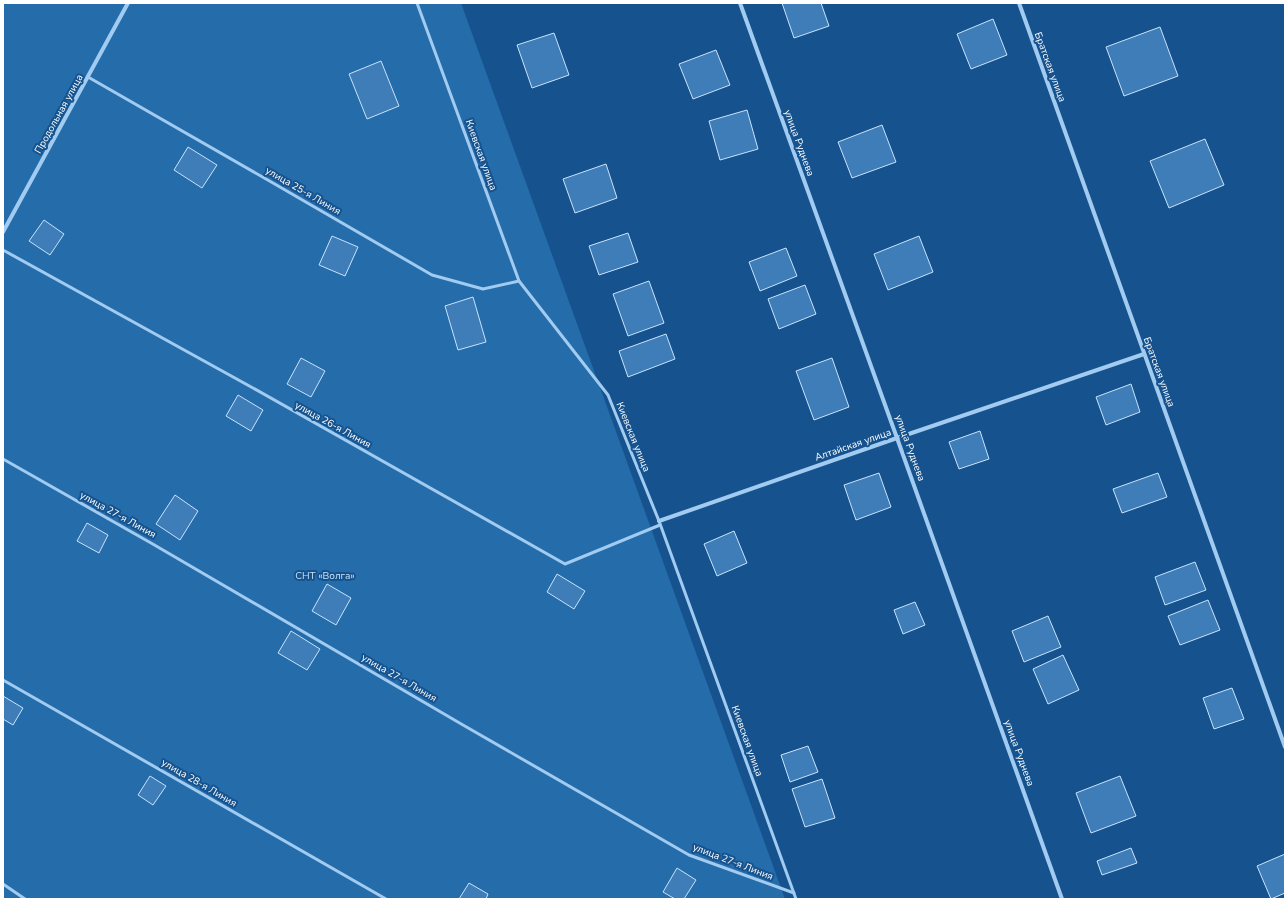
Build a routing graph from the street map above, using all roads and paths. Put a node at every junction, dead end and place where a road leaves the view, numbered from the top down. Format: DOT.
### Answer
graph roads {
  1 [pos="128,3"];
  2 [pos="417,3"];
  3 [pos="740,3"];
  4 [pos="1019,3"];
  5 [pos="88,77"];
  6 [pos="3,232"];
  7 [pos="3,250"];
  8 [pos="519,281"];
  9 [pos="1144,354"];
  10 [pos="897,438"];
  11 [pos="3,460"];
  12 [pos="659,523"];
  13 [pos="3,680"];
  14 [pos="1285,746"];
  15 [pos="3,884"];
  16 [pos="794,893"];
  17 [pos="25,899"];
  18 [pos="386,899"];
  19 [pos="796,899"];
  20 [pos="1062,899"];
  1 -- 5 [label="street, Продольная улица"];
  2 -- 8 [label="lane, Киевская улица"];
  3 -- 10 [label="street, улица Руднева"];
  4 -- 9 [label="street, Братская улица"];
  5 -- 6 [label="street, Продольная улица"];
  5 -- 8 [label="lane, улица 25-я Линия"];
  7 -- 12 [label="lane, улица 26-я Линия"];
  8 -- 12 [label="lane, Киевская улица"];
  9 -- 10 [label="street, Алтайская улица"];
  9 -- 14 [label="street, Братская улица"];
  10 -- 12 [label="street, Алтайская улица"];
  10 -- 20 [label="street, улица Руднева"];
  11 -- 16 [label="lane, улица 27-я Линия"];
  12 -- 16 [label="lane, Киевская улица"];
  13 -- 18 [label="lane, улица 28-я Линия"];
  15 -- 17 [label="lane"];
  16 -- 19 [label="lane, Киевская улица"];
}
